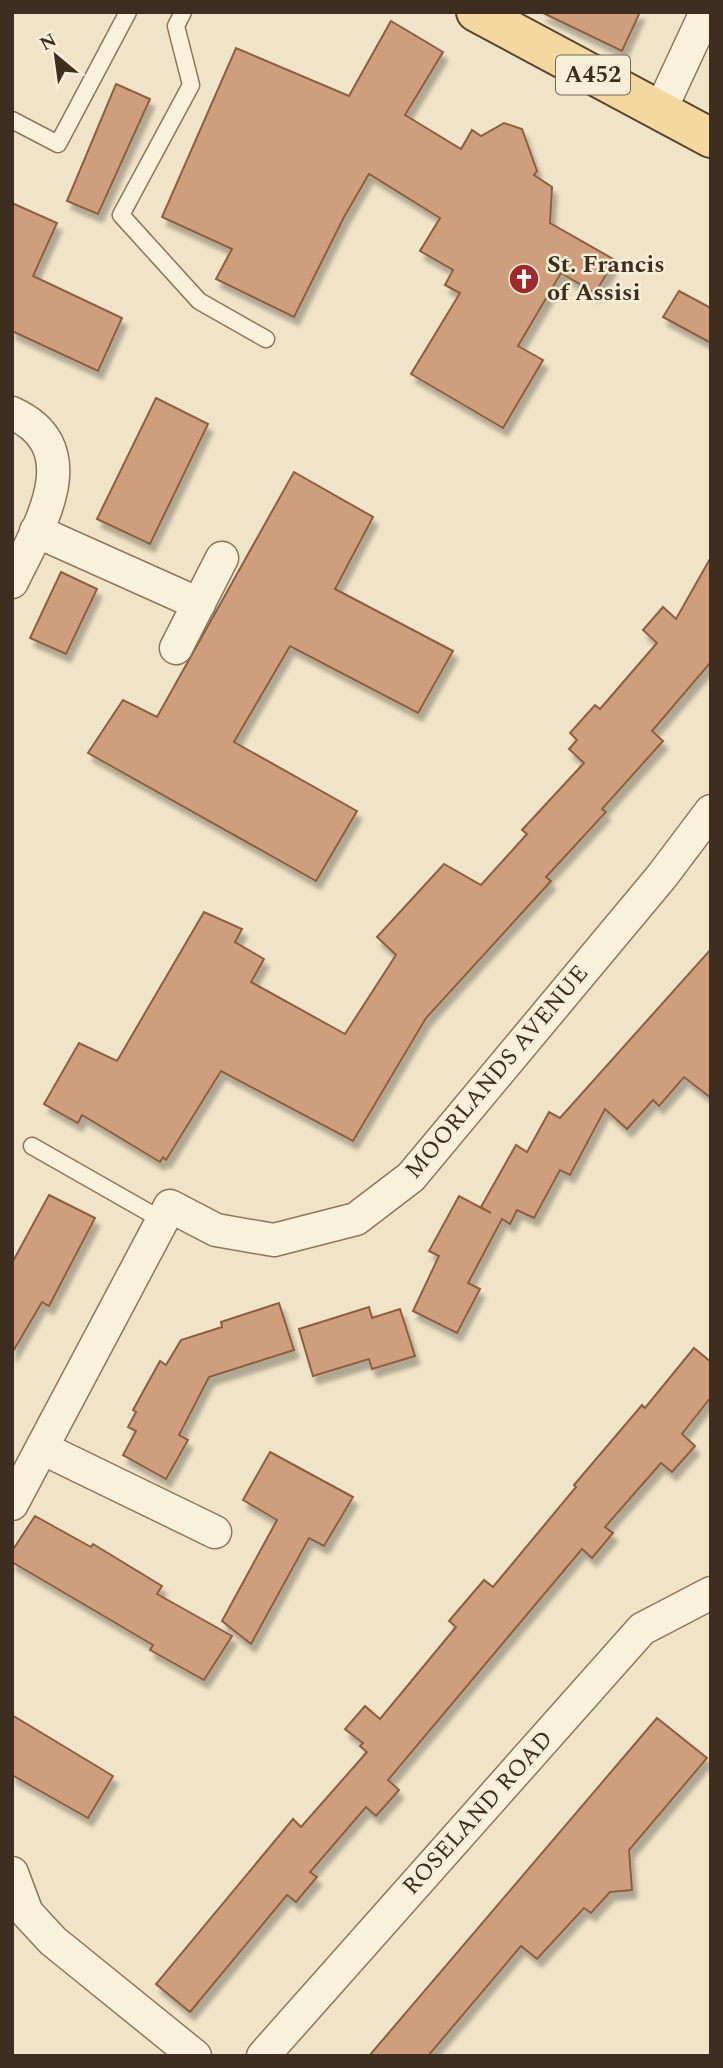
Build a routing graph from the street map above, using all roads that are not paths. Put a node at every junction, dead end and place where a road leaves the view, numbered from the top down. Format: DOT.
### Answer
graph roads {
  1 [pos="128,12"];
  2 [pos="183,12"];
  3 [pos="476,12"];
  4 [pos="706,12"];
  5 [pos="660,111"];
  6 [pos="12,120"];
  7 [pos="711,138"];
  8 [pos="266,339"];
  9 [pos="12,413"];
  10 [pos="36,531"];
  11 [pos="222,558"];
  12 [pos="12,582"];
  13 [pos="199,604"];
  14 [pos="176,648"];
  15 [pos="711,811"];
  16 [pos="32,1146"];
  17 [pos="162,1220"];
  18 [pos="44,1449"];
  19 [pos="12,1504"];
  20 [pos="215,1532"];
  21 [pos="711,1593"];
  22 [pos="12,1872"];
  23 [pos="195,2056"];
  24 [pos="263,2056"];
  1 -- 6 [label="lane"];
  2 -- 8 [label="lane"];
  3 -- 5 [label="main road, A452"];
  4 -- 5 [label="street"];
  5 -- 7 [label="main road, A452"];
  9 -- 10 [label="street"];
  10 -- 12 [label="street"];
  10 -- 13 [label="street"];
  11 -- 13 [label="street"];
  13 -- 14 [label="street"];
  15 -- 17 [label="street, MOORLANDS AVENUE"];
  16 -- 17 [label="lane"];
  17 -- 18 [label="street"];
  18 -- 19 [label="street"];
  18 -- 20 [label="street"];
  21 -- 24 [label="street, ROSELAND ROAD"];
  22 -- 23 [label="street"];
}
